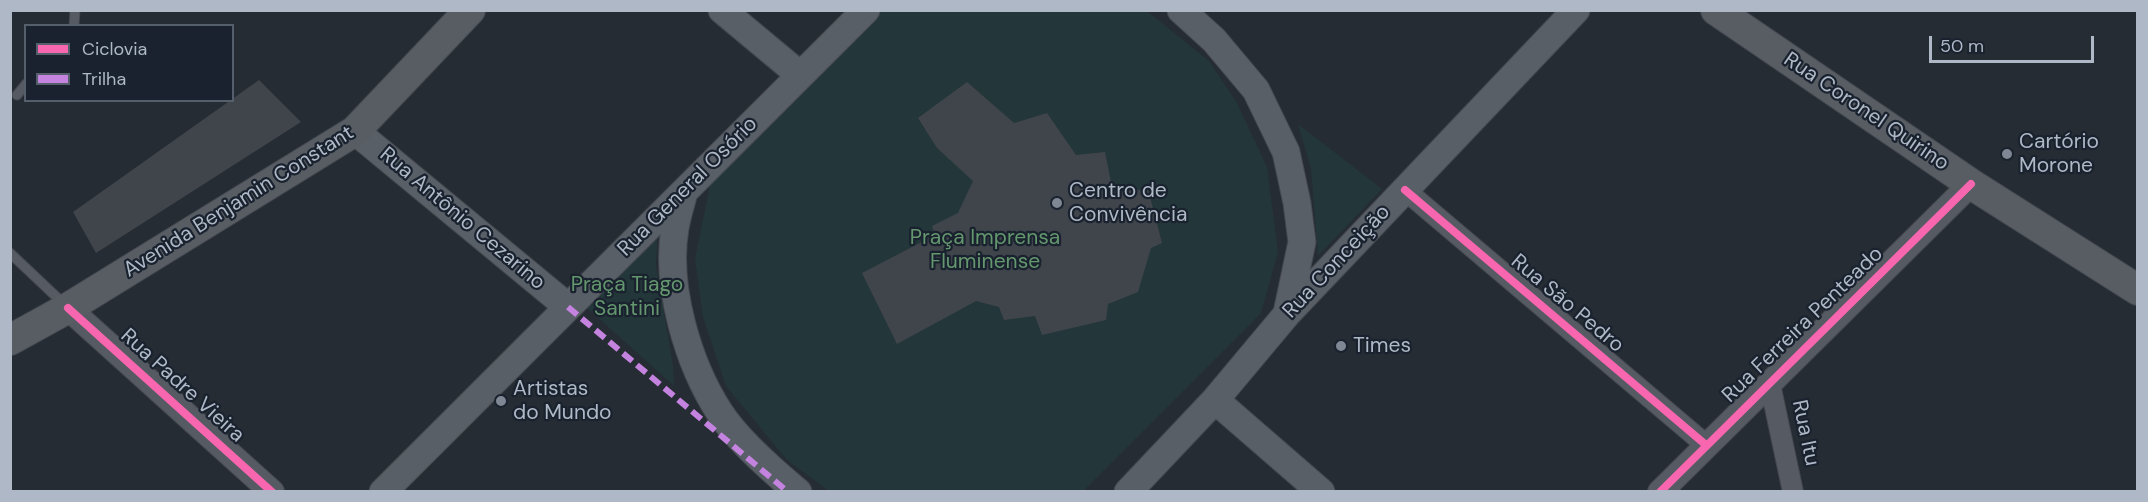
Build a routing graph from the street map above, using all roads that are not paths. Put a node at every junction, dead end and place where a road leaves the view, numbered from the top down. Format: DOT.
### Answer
graph roads {
  1 [pos="470,10"];
  2 [pos="722,10"];
  3 [pos="866,10"];
  4 [pos="1181,10"];
  5 [pos="1576,10"];
  6 [pos="1716,10"];
  7 [pos="800,75"];
  8 [pos="24,86"];
  9 [pos="17,95"];
  10 [pos="355,131"];
  11 [pos="1971,184"];
  12 [pos="1405,190"];
  13 [pos="684,191"];
  14 [pos="10,254"];
  15 [pos="2138,290"];
  16 [pos="568,307"];
  17 [pos="68,308"];
  18 [pos="1287,314"];
  19 [pos="10,340"];
  20 [pos="1770,384"];
  21 [pos="1215,400"];
  22 [pos="1706,445"];
  23 [pos="272,492"];
  24 [pos="383,492"];
  25 [pos="798,492"];
  26 [pos="1128,492"];
  27 [pos="1321,492"];
  28 [pos="1660,492"];
  29 [pos="1793,492"];
  1 -- 10 [label="main road, Avenida Benjamin Constant"];
  2 -- 7 [label="main road"];
  3 -- 7 [label="main road, Rua General Osório"];
  4 -- 18 [label="main road"];
  5 -- 12 [label="main road, Rua Conceição"];
  6 -- 11 [label="main road, Rua Coronel Quirino"];
  7 -- 13 [label="main road, Rua General Osório"];
  8 -- 9 [label="lane"];
  10 -- 16 [label="main road, Rua Antônio Cezarino"];
  10 -- 17 [label="main road, Avenida Benjamin Constant"];
  11 -- 15 [label="main road, Rua Coronel Quirino"];
  11 -- 20 [label="street, Rua Ferreira Penteado"];
  12 -- 18 [label="main road, Rua Conceição"];
  12 -- 22 [label="street, Rua São Pedro"];
  13 -- 16 [label="main road, Rua General Osório"];
  13 -- 25 [label="main road"];
  14 -- 17 [label="lane"];
  16 -- 24 [label="main road, Rua General Osório"];
  17 -- 19 [label="main road, Avenida Benjamin Constant"];
  17 -- 23 [label="street, Rua Padre Vieira"];
  18 -- 21 [label="main road, Rua Conceição"];
  20 -- 22 [label="street, Rua Ferreira Penteado"];
  20 -- 29 [label="street, Rua Itu"];
  21 -- 26 [label="main road, Rua Conceição"];
  21 -- 27 [label="main road"];
  22 -- 28 [label="street, Rua Ferreira Penteado"];
}
